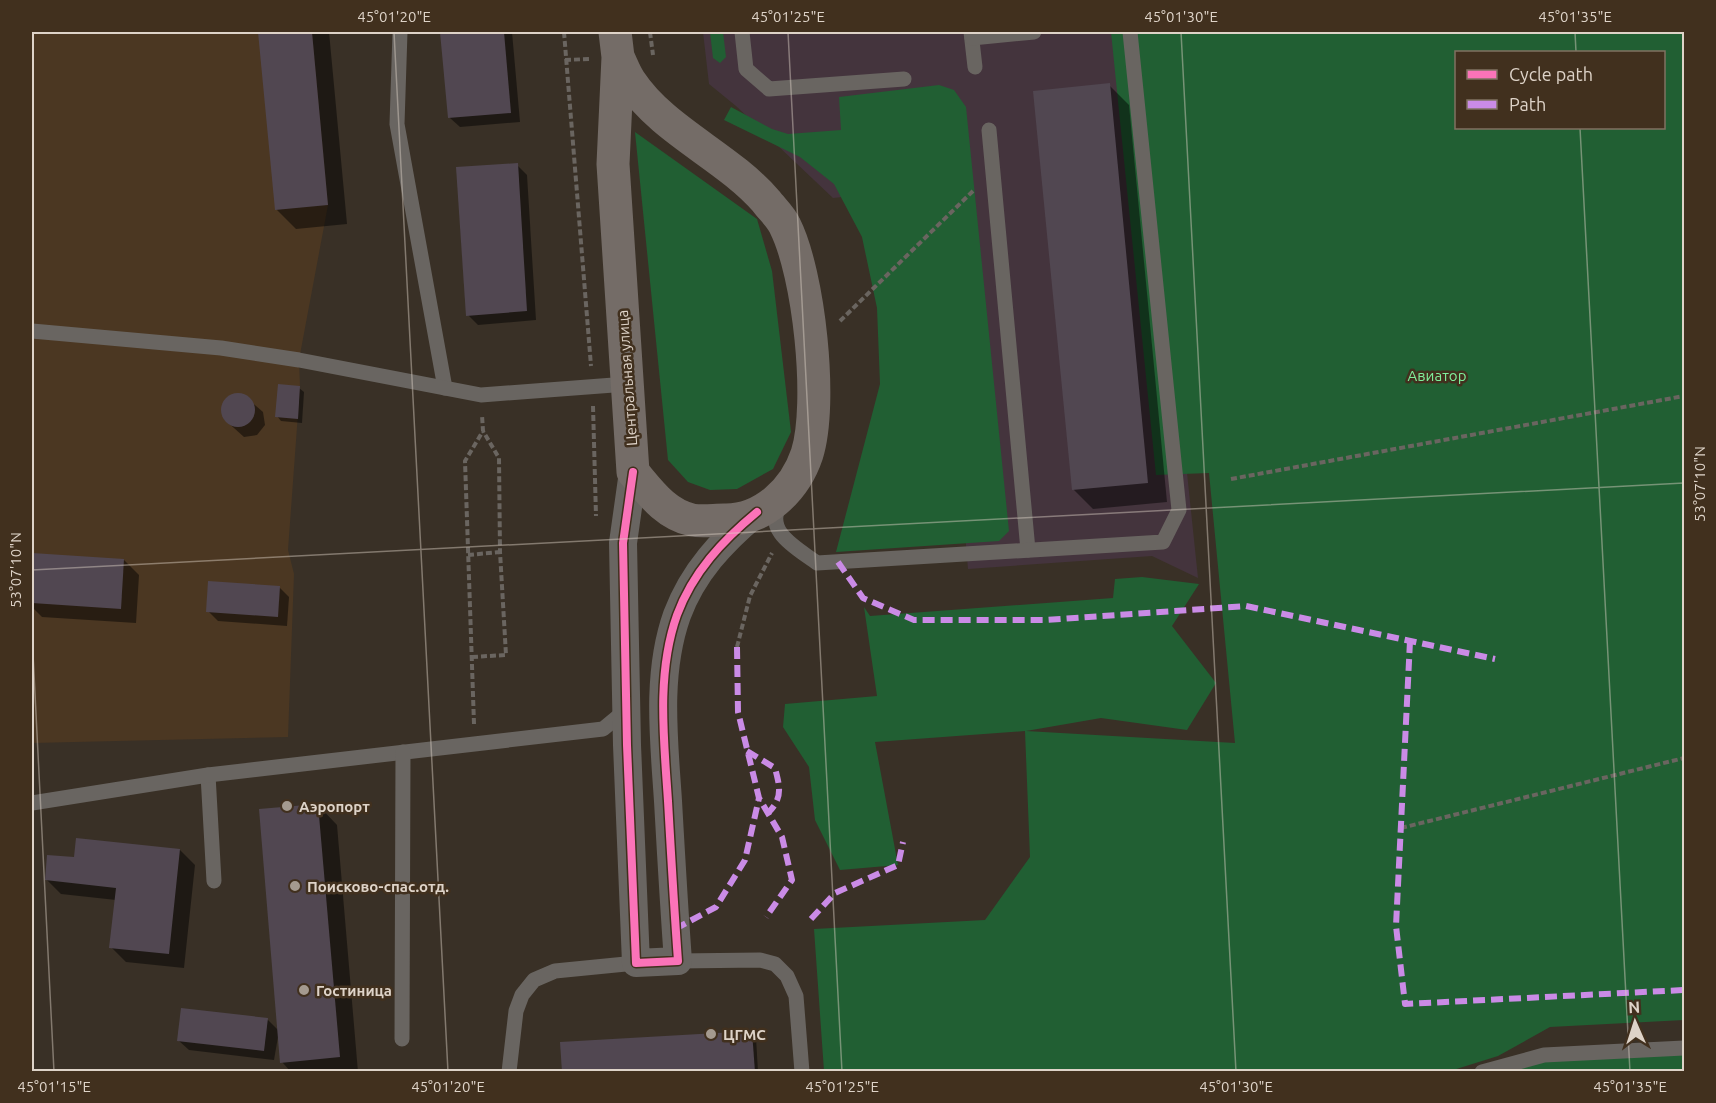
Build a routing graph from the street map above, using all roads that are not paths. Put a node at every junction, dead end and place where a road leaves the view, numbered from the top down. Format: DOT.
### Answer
graph roads {
  1 [pos="399,32"];
  2 [pos="742,32"];
  3 [pos="1034,32"];
  4 [pos="1130,32"];
  5 [pos="971,35"];
  6 [pos="616,44"];
  7 [pos="975,66"];
  8 [pos="904,79"];
  9 [pos="989,130"];
  10 [pos="32,331"];
  11 [pos="627,384"];
  12 [pos="445,388"];
  13 [pos="633,472"];
  14 [pos="794,482"];
  15 [pos="757,512"];
  16 [pos="1028,550"];
  17 [pos="626,710"];
  18 [pos="402,752"];
  19 [pos="208,776"];
  20 [pos="32,803"];
  21 [pos="214,881"];
  22 [pos="678,961"];
  23 [pos="636,963"];
  24 [pos="402,1039"];
  25 [pos="1684,1048"];
  26 [pos="509,1071"];
  27 [pos="801,1071"];
  28 [pos="1482,1071"];
  1 -- 12 [label="lane"];
  2 -- 8 [label="lane"];
  3 -- 5 [label="lane"];
  4 -- 16 [label="lane"];
  5 -- 7 [label="lane"];
  6 -- 11 [label="main road, Центральная улица"];
  6 -- 14 [label="main road, Центральная улица"];
  9 -- 16 [label="lane"];
  10 -- 12 [label="lane"];
  11 -- 12 [label="lane"];
  11 -- 13 [label="main road, Центральная улица"];
  13 -- 15 [label="main road, Центральная улица"];
  13 -- 17 [label="street"];
  14 -- 15 [label="main road, Центральная улица"];
  14 -- 16 [label="lane"];
  15 -- 22 [label="street"];
  17 -- 18 [label="lane"];
  17 -- 23 [label="street"];
  18 -- 19 [label="lane"];
  18 -- 24 [label="lane"];
  19 -- 20 [label="lane"];
  19 -- 21 [label="lane"];
  22 -- 23 [label="street"];
  22 -- 27 [label="lane"];
  23 -- 26 [label="lane"];
  25 -- 28 [label="lane"];
}
